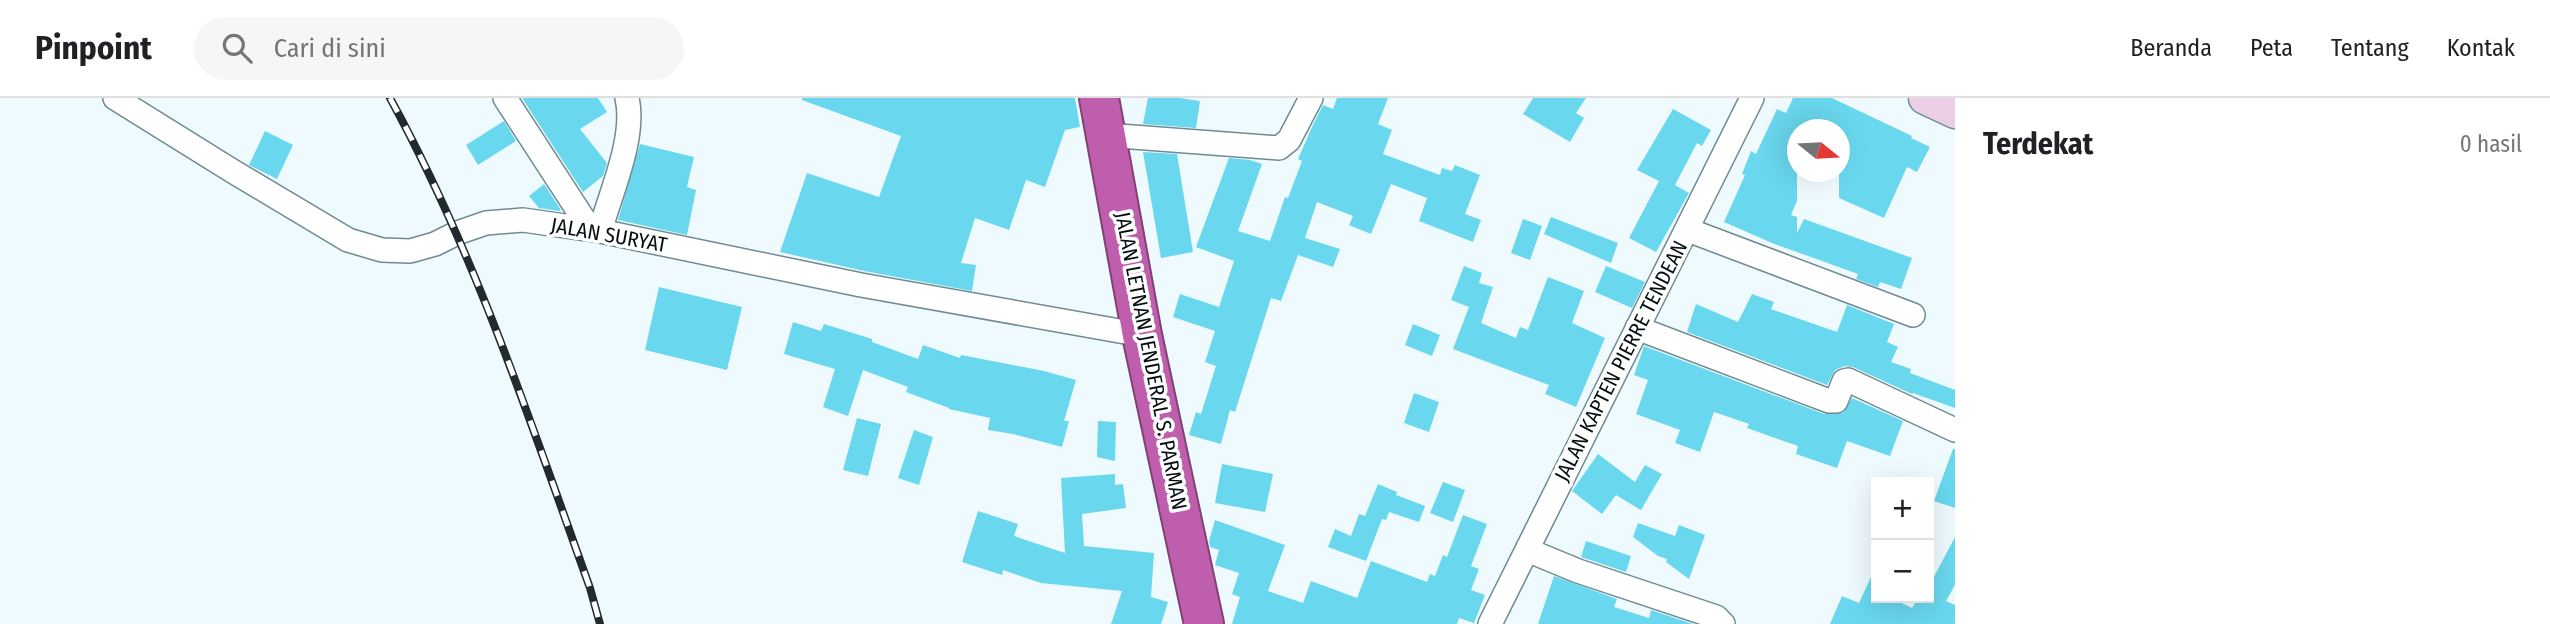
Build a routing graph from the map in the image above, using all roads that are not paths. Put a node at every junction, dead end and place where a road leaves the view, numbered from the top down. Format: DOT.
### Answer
graph roads {
  1 [pos="115,98"];
  2 [pos="505,98"];
  3 [pos="627,98"];
  4 [pos="1099,98"];
  5 [pos="1311,98"];
  6 [pos="1752,98"];
  7 [pos="1925,98"];
  8 [pos="1955,112"];
  9 [pos="1106,135"];
  10 [pos="595,230"];
  11 [pos="1688,230"];
  12 [pos="1913,315"];
  13 [pos="1637,328"];
  14 [pos="1142,335"];
  15 [pos="1955,430"];
  16 [pos="1527,550"];
  17 [pos="1204,624"];
  18 [pos="1490,624"];
  19 [pos="1723,624"];
  1 -- 10 [label="street, JALAN SURYAT"];
  2 -- 10 [label="street"];
  3 -- 10 [label="street"];
  4 -- 9 [label="highway, JALAN LETNAN JENDERAL S. PARMAN"];
  5 -- 9 [label="street"];
  6 -- 11 [label="street, JALAN KAPTEN PIERRE TENDEAN"];
  7 -- 8 [label="street"];
  9 -- 14 [label="highway, JALAN LETNAN JENDERAL S. PARMAN"];
  10 -- 14 [label="street, JALAN SURYAT"];
  11 -- 12 [label="street"];
  11 -- 13 [label="street, JALAN KAPTEN PIERRE TENDEAN"];
  13 -- 15 [label="street"];
  13 -- 16 [label="street, JALAN KAPTEN PIERRE TENDEAN"];
  14 -- 17 [label="highway, JALAN LETNAN JENDERAL S. PARMAN"];
  16 -- 18 [label="street, JALAN KAPTEN PIERRE TENDEAN"];
  16 -- 19 [label="street"];
}
